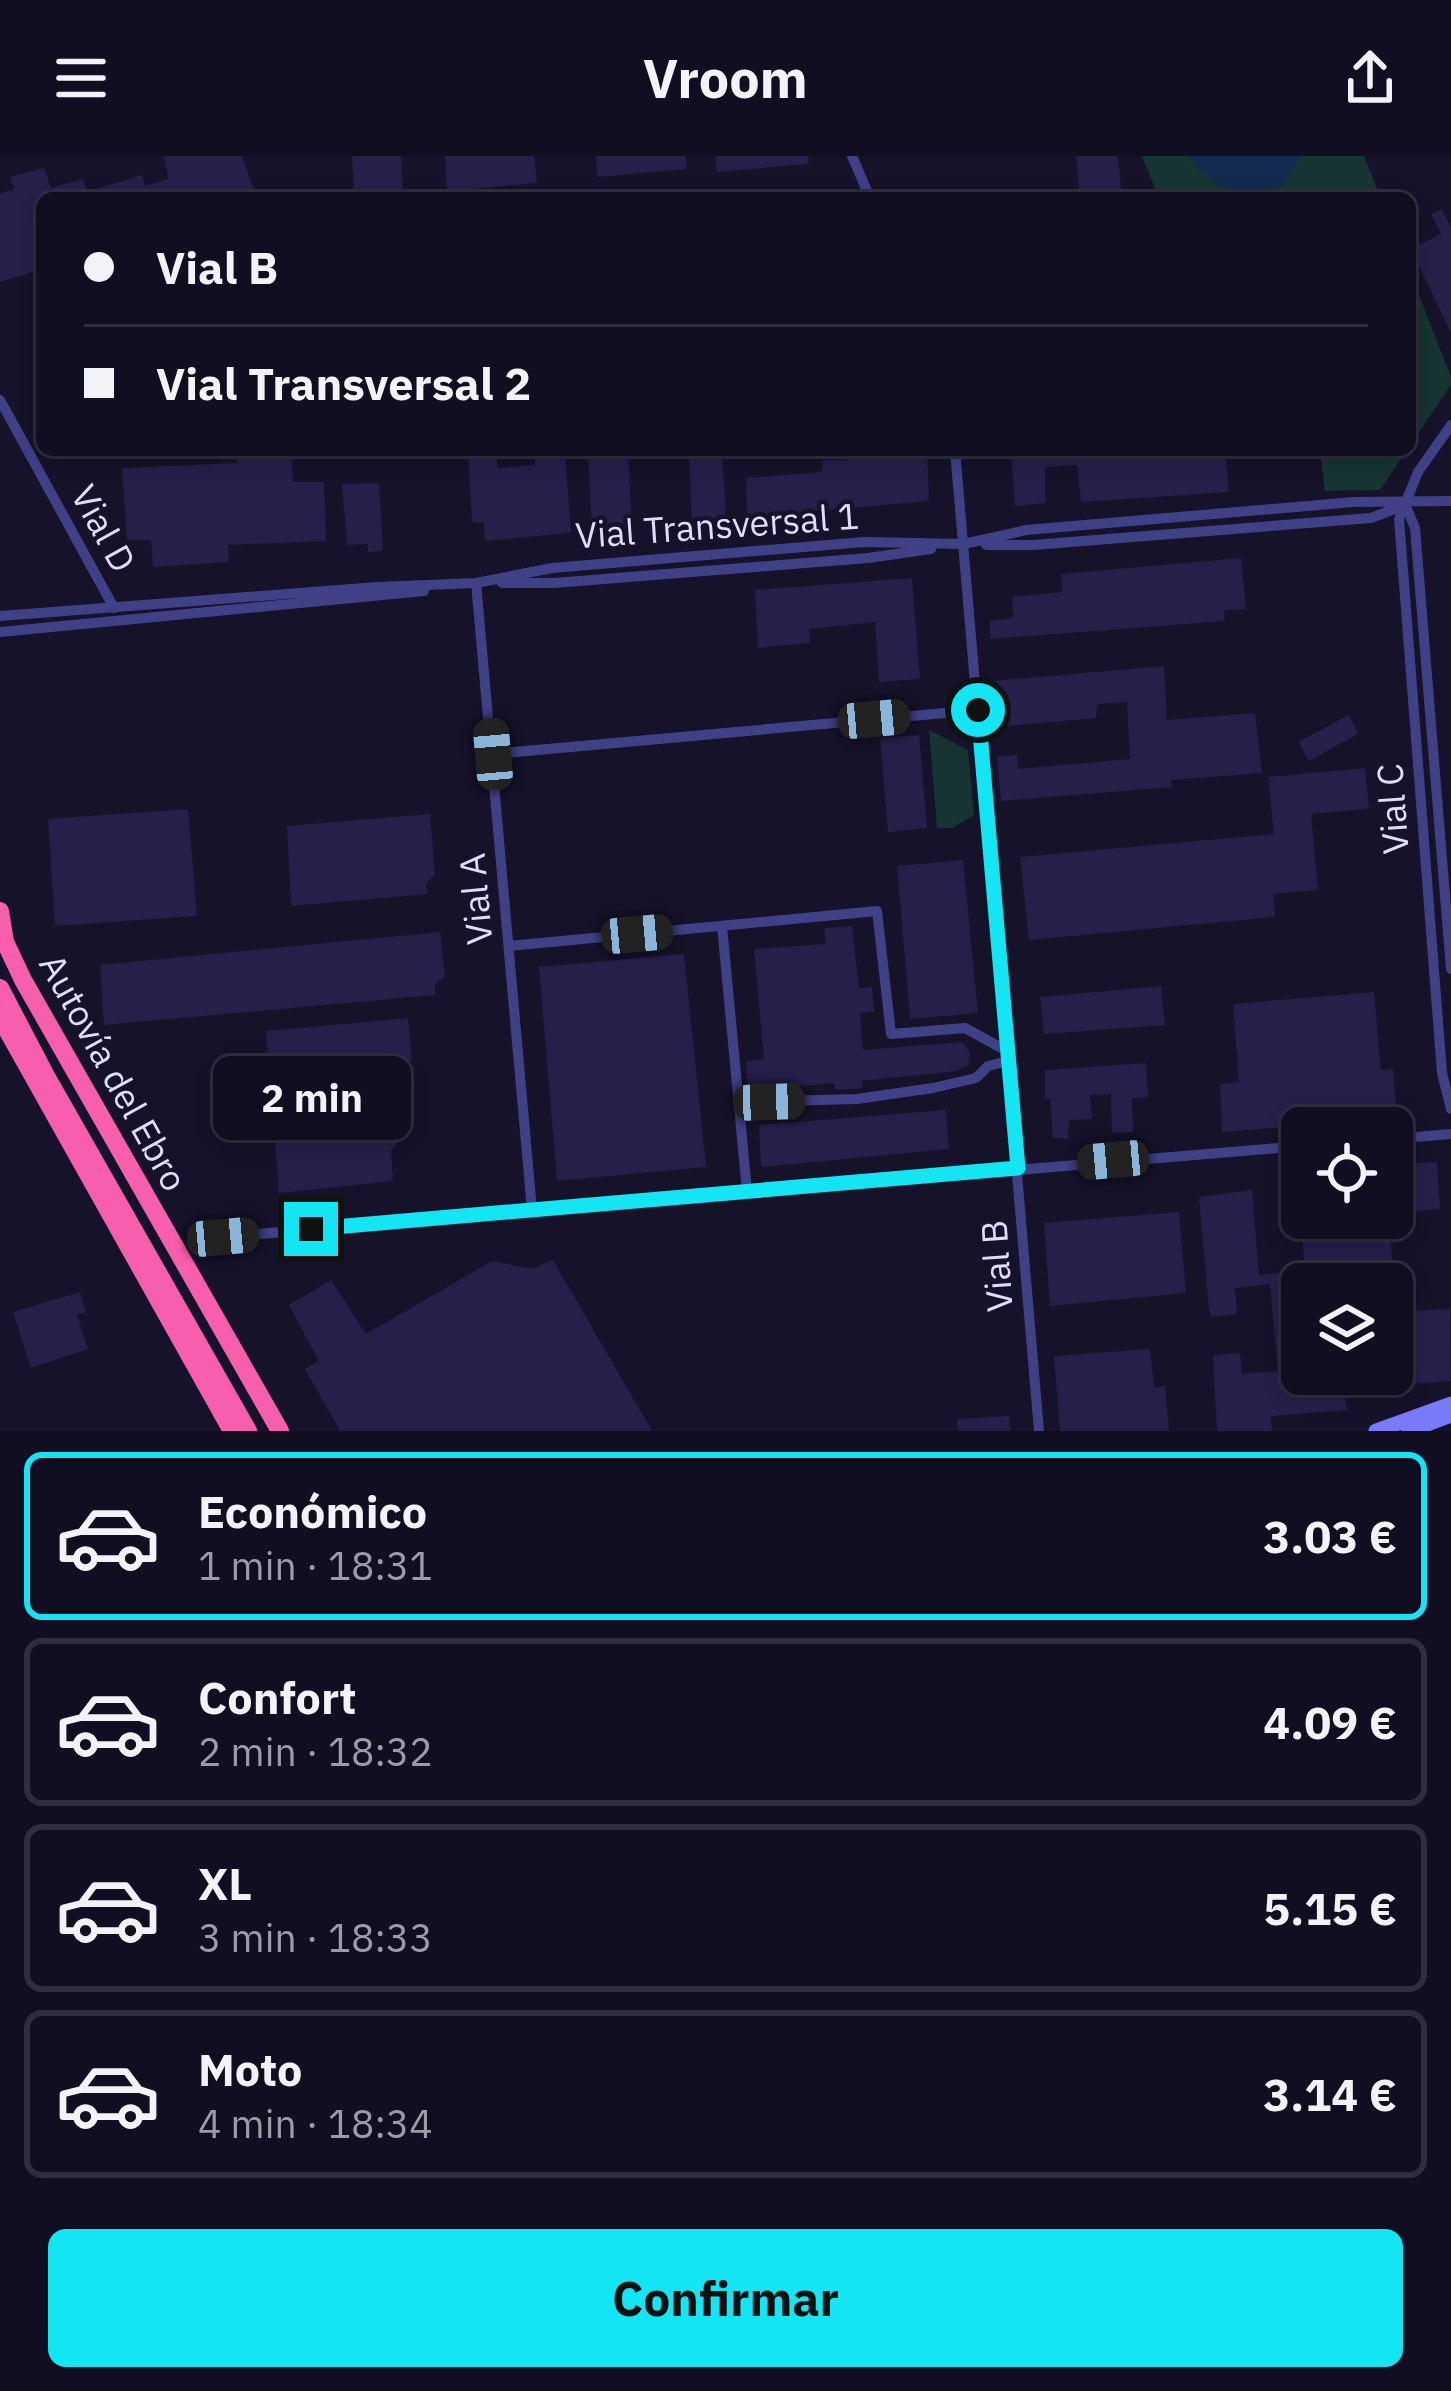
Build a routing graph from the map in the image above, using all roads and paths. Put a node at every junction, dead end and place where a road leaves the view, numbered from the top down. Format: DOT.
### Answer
graph roads {
  1 [pos="852,156"];
  2 [pos="867,192"];
  3 [pos="0,400"];
  4 [pos="1451,425"];
  5 [pos="956,456"];
  6 [pos="1451,501"];
  7 [pos="1405,504"];
  8 [pos="964,544"];
  9 [pos="476,583"];
  10 [pos="112,606"];
  11 [pos="0,616"];
  12 [pos="122,621"];
  13 [pos="0,632"];
  14 [pos="978,710"];
  15 [pos="493,754"];
  16 [pos="0,911"];
  17 [pos="722,926"];
  18 [pos="3,937"];
  19 [pos="509,946"];
  20 [pos="1451,969"];
  21 [pos="0,988"];
  22 [pos="0,1017"];
  23 [pos="1008,1056"];
  24 [pos="739,1102"];
  25 [pos="1451,1109"];
  26 [pos="1451,1134"];
  27 [pos="1413,1137"];
  28 [pos="1281,1147"];
  29 [pos="1018,1168"];
  30 [pos="747,1191"];
  31 [pos="532,1210"];
  32 [pos="223,1237"];
  33 [pos="1451,1404"];
  34 [pos="1451,1415"];
  35 [pos="232,1431"];
  36 [pos="248,1431"];
  37 [pos="280,1431"];
  38 [pos="1039,1431"];
  39 [pos="1376,1431"];
  40 [pos="1409,1431"];
  1 -- 2 [label="street"];
  3 -- 10 [label="street, Vial D"];
  4 -- 7 [label="street, Vial C"];
  5 -- 8 [label="street, Vial B"];
  6 -- 7 [label="street, Vial Transversal 1"];
  7 -- 8 [label="street, Vial Transversal 1"];
  7 -- 20 [label="street, Vial C"];
  7 -- 25 [label="street, Vial C"];
  8 -- 9 [label="street, Vial Transversal 1"];
  8 -- 14 [label="street, Vial B"];
  9 -- 10 [label="street, Vial Transversal 1"];
  9 -- 12 [label="street, Vial Transversal 1"];
  9 -- 15 [label="street, Vial A"];
  10 -- 11 [label="street, Vial Transversal 1"];
  10 -- 12 [label="street, Vial D"];
  12 -- 13 [label="street, Vial Transversal 1"];
  14 -- 15 [label="street"];
  14 -- 23 [label="street, Vial B"];
  15 -- 19 [label="street, Vial A"];
  16 -- 18 [label="highway"];
  17 -- 19 [label="street"];
  17 -- 23 [label="street"];
  17 -- 24 [label="street"];
  18 -- 37 [label="highway, Autovía del Ebro"];
  19 -- 31 [label="street, Vial A"];
  21 -- 36 [label="highway, Autovía del Ebro"];
  22 -- 35 [label="highway"];
  23 -- 24 [label="street"];
  23 -- 29 [label="street, Vial B"];
  24 -- 30 [label="street"];
  26 -- 27 [label="street"];
  28 -- 29 [label="street"];
  29 -- 30 [label="street"];
  29 -- 38 [label="street, Vial B"];
  30 -- 31 [label="street"];
  31 -- 32 [label="street"];
  33 -- 39 [label="main road"];
  34 -- 40 [label="main road"];
}
